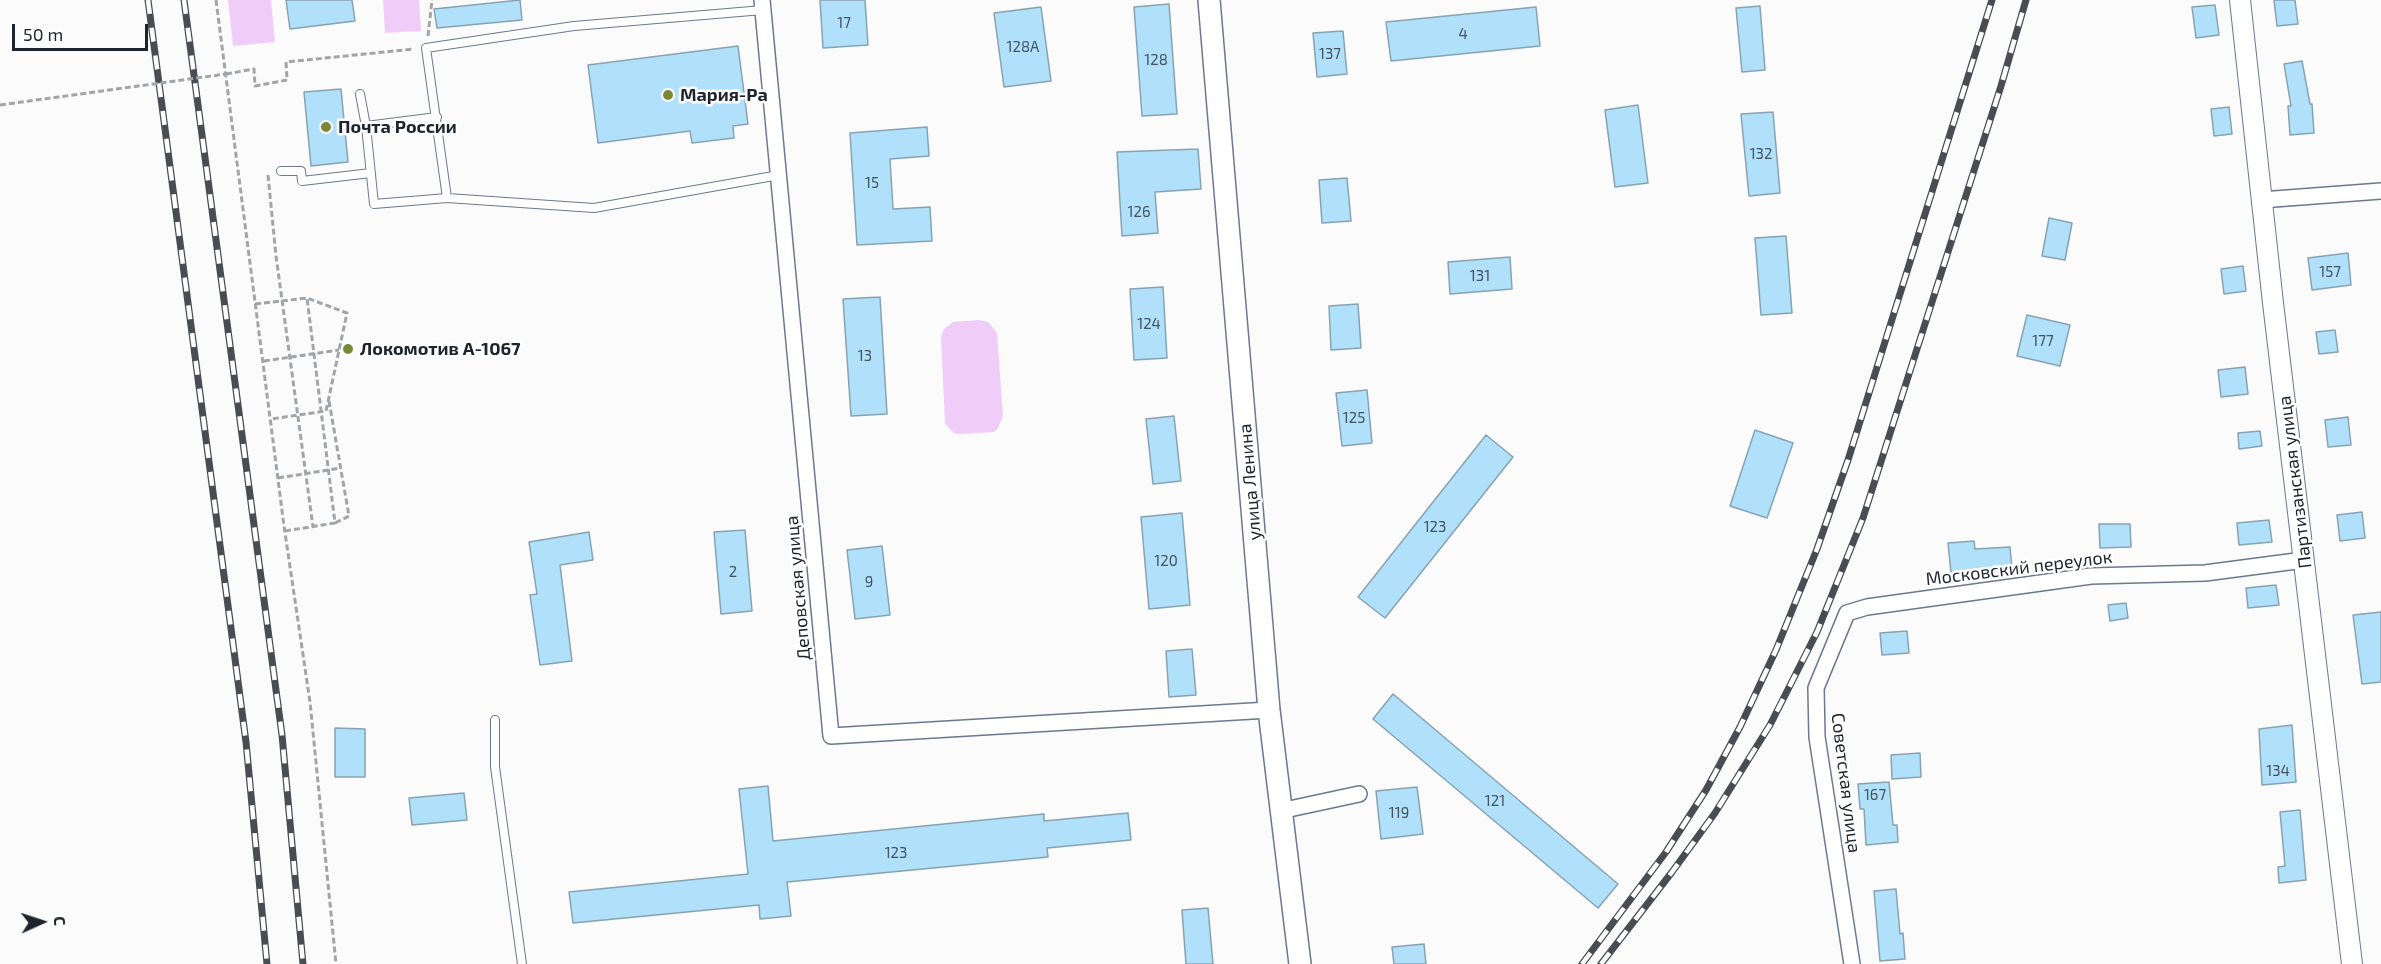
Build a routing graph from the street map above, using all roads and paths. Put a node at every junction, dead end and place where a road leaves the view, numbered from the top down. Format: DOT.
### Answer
graph roads {
  1 [pos="216,0"];
  2 [pos="432,0"];
  3 [pos="1209,0"];
  4 [pos="2240,0"];
  5 [pos="762,5"];
  6 [pos="426,48"];
  7 [pos="360,94"];
  8 [pos="0,105"];
  9 [pos="437,117"];
  10 [pos="366,126"];
  11 [pos="281,171"];
  12 [pos="371,173"];
  13 [pos="779,175"];
  14 [pos="2381,191"];
  15 [pos="447,198"];
  16 [pos="2262,200"];
  17 [pos="307,298"];
  18 [pos="283,302"];
  19 [pos="255,304"];
  20 [pos="339,350"];
  21 [pos="314,354"];
  22 [pos="290,358"];
  23 [pos="263,361"];
  24 [pos="328,399"];
  25 [pos="321,411"];
  26 [pos="298,415"];
  27 [pos="270,419"];
  28 [pos="341,468"];
  29 [pos="328,470"];
  30 [pos="306,474"];
  31 [pos="278,478"];
  32 [pos="335,523"];
  33 [pos="313,527"];
  34 [pos="285,531"];
  35 [pos="2304,560"];
  36 [pos="1847,613"];
  37 [pos="1269,710"];
  38 [pos="495,720"];
  39 [pos="1359,794"];
  40 [pos="1280,811"];
  41 [pos="336,964"];
  42 [pos="522,964"];
  43 [pos="1300,964"];
  44 [pos="1852,964"];
  45 [pos="2352,964"];
  1 -- 19 [label="path"];
  2 -- 6 [label="path"];
  3 -- 37 [label="main road, улица Ленина"];
  4 -- 16 [label="street, Партизанская улица"];
  5 -- 6 [label="lane"];
  5 -- 13 [label="street, Деповская улица"];
  6 -- 8 [label="path, bridge"];
  6 -- 9 [label="lane"];
  7 -- 10 [label="lane"];
  9 -- 10 [label="lane"];
  9 -- 15 [label="lane"];
  10 -- 12 [label="lane"];
  11 -- 12 [label="lane"];
  11 -- 18 [label="path"];
  12 -- 15 [label="lane"];
  13 -- 15 [label="lane"];
  13 -- 37 [label="street, Деповская улица"];
  14 -- 16 [label="street"];
  16 -- 35 [label="street, Партизанская улица"];
  17 -- 18 [label="path"];
  17 -- 20 [label="path"];
  17 -- 21 [label="path"];
  18 -- 19 [label="path"];
  18 -- 22 [label="path"];
  19 -- 23 [label="path"];
  20 -- 21 [label="path"];
  20 -- 24 [label="path"];
  21 -- 22 [label="path"];
  21 -- 25 [label="path"];
  22 -- 23 [label="path"];
  22 -- 26 [label="path"];
  23 -- 27 [label="path"];
  24 -- 25 [label="path"];
  24 -- 28 [label="path"];
  25 -- 26 [label="path"];
  25 -- 29 [label="path"];
  26 -- 27 [label="path"];
  26 -- 30 [label="path"];
  27 -- 31 [label="path"];
  28 -- 29 [label="path"];
  28 -- 32 [label="path"];
  29 -- 30 [label="path"];
  29 -- 32 [label="path"];
  30 -- 31 [label="path"];
  30 -- 33 [label="path"];
  31 -- 34 [label="path"];
  32 -- 33 [label="path"];
  33 -- 34 [label="path"];
  34 -- 41 [label="path"];
  35 -- 36 [label="street, Московский переулок"];
  35 -- 45 [label="street, Партизанская улица"];
  36 -- 44 [label="street, Советская улица"];
  37 -- 40 [label="main road, улица Ленина"];
  38 -- 42 [label="lane"];
  39 -- 40 [label="street"];
  40 -- 43 [label="main road, улица Ленина"];
}
